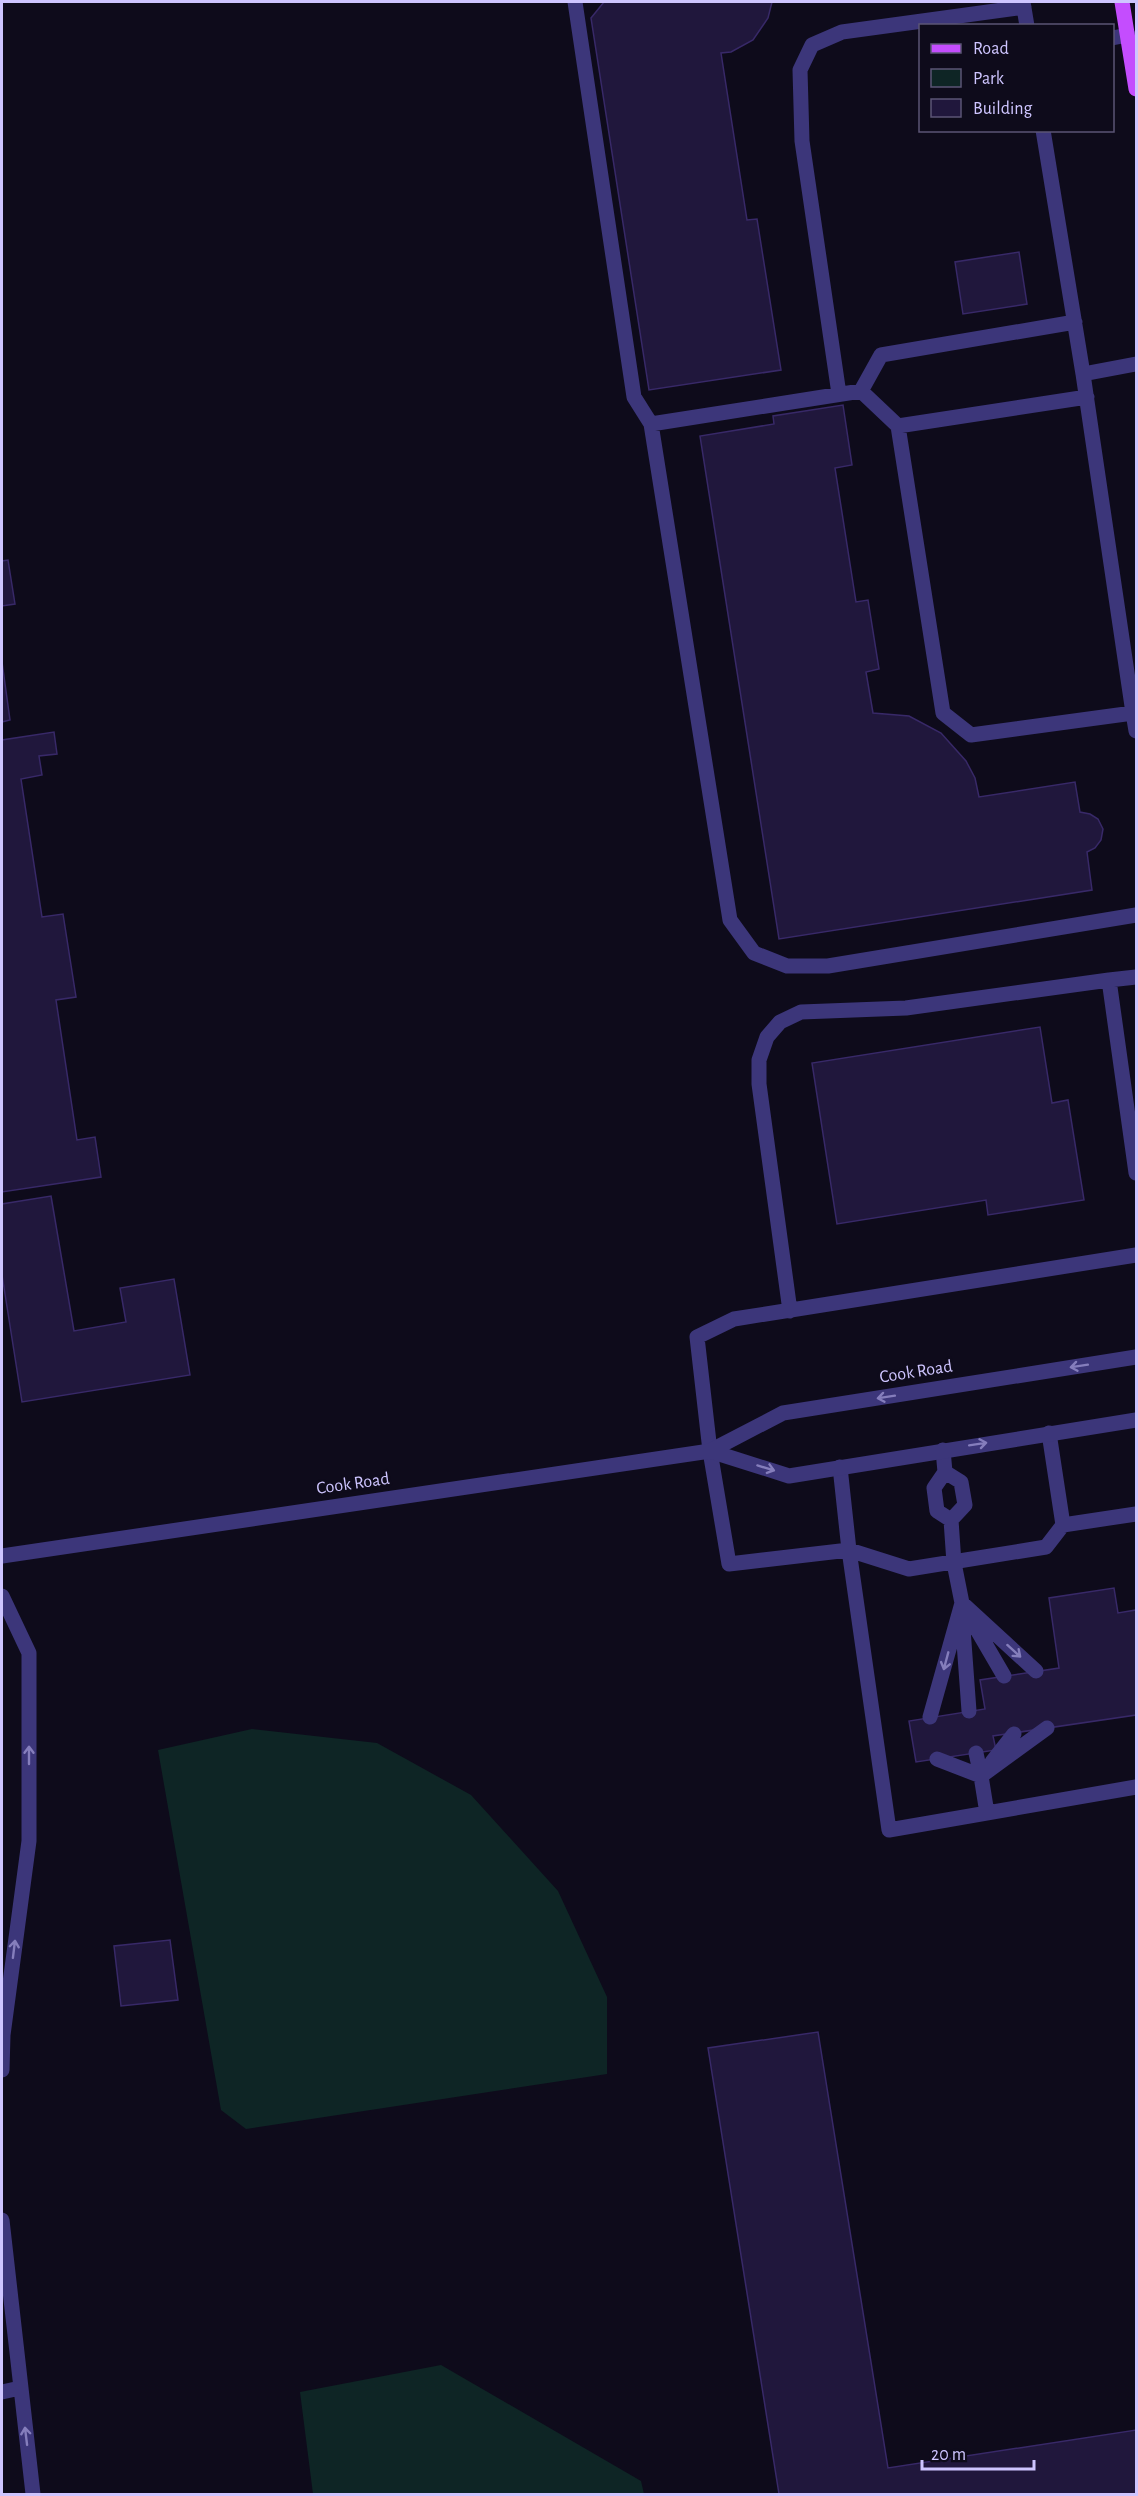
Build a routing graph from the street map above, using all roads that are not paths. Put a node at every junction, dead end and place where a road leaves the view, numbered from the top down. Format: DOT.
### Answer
graph roads {
  1 [pos="575,2"];
  2 [pos="1122,2"];
  3 [pos="1024,4"];
  4 [pos="1027,24"];
  5 [pos="1126,36"];
  6 [pos="1137,89"];
  7 [pos="1043,132"];
  8 [pos="1075,322"];
  9 [pos="1137,364"];
  10 [pos="1083,374"];
  11 [pos="861,390"];
  12 [pos="839,394"];
  13 [pos="1086,397"];
  14 [pos="651,424"];
  15 [pos="898,426"];
  16 [pos="1135,712"];
  17 [pos="1137,731"];
  18 [pos="1137,915"];
  19 [pos="1137,977"];
  20 [pos="1109,980"];
  21 [pos="1137,1173"];
  22 [pos="1137,1255"];
  23 [pos="790,1311"];
  24 [pos="1137,1357"];
  25 [pos="1137,1420"];
  26 [pos="1049,1432"];
  27 [pos="943,1450"];
  28 [pos="710,1451"];
  29 [pos="840,1467"];
  30 [pos="945,1472"];
  31 [pos="1137,1514"];
  32 [pos="951,1520"];
  33 [pos="1063,1525"];
  34 [pos="849,1550"];
  35 [pos="2,1556"];
  36 [pos="954,1563"];
  37 [pos="2,1596"];
  38 [pos="962,1603"];
  39 [pos="1036,1671"];
  40 [pos="1004,1676"];
  41 [pos="969,1711"];
  42 [pos="930,1717"];
  43 [pos="1047,1728"];
  44 [pos="1014,1734"];
  45 [pos="976,1753"];
  46 [pos="937,1759"];
  47 [pos="981,1776"];
  48 [pos="1137,1787"];
  49 [pos="987,1813"];
  50 [pos="2,2070"];
  51 [pos="2,2220"];
  52 [pos="20,2388"];
  53 [pos="2,2392"];
  54 [pos="33,2494"];
  1 -- 14 [label="street"];
  2 -- 5 [label="main road"];
  3 -- 4 [label="street"];
  3 -- 12 [label="street"];
  5 -- 6 [label="main road"];
  7 -- 8 [label="street"];
  8 -- 10 [label="street"];
  8 -- 11 [label="street"];
  9 -- 10 [label="street"];
  10 -- 13 [label="street"];
  11 -- 12 [label="street"];
  11 -- 15 [label="street"];
  12 -- 14 [label="street"];
  13 -- 15 [label="street"];
  13 -- 16 [label="street"];
  14 -- 18 [label="street"];
  15 -- 16 [label="street"];
  16 -- 17 [label="street"];
  19 -- 20 [label="street"];
  20 -- 21 [label="street"];
  20 -- 23 [label="street"];
  22 -- 23 [label="street"];
  23 -- 28 [label="street"];
  24 -- 28 [label="street, Cook Road, one-way"];
  25 -- 26 [label="street, Cook Road"];
  27 -- 26 [label="street, Cook Road, one-way"];
  26 -- 33 [label="street"];
  27 -- 29 [label="street, Cook Road"];
  27 -- 30 [label="street"];
  28 -- 29 [label="street, Cook Road, one-way"];
  28 -- 34 [label="street"];
  28 -- 35 [label="street, Cook Road"];
  29 -- 34 [label="street"];
  30 -- 32 [label="street"];
  30 -- 32 [label="street"];
  31 -- 33 [label="street"];
  32 -- 36 [label="street"];
  33 -- 36 [label="street"];
  34 -- 36 [label="street"];
  34 -- 49 [label="street"];
  36 -- 38 [label="street"];
  50 -- 37 [label="street, one-way"];
  38 -- 39 [label="street, one-way"];
  38 -- 40 [label="street"];
  38 -- 41 [label="street"];
  38 -- 42 [label="street, one-way"];
  43 -- 47 [label="street"];
  44 -- 47 [label="street"];
  45 -- 47 [label="street"];
  46 -- 47 [label="street"];
  47 -- 49 [label="street"];
  48 -- 49 [label="street"];
  51 -- 52 [label="street"];
  52 -- 53 [label="street"];
  54 -- 52 [label="street, one-way"];
}
